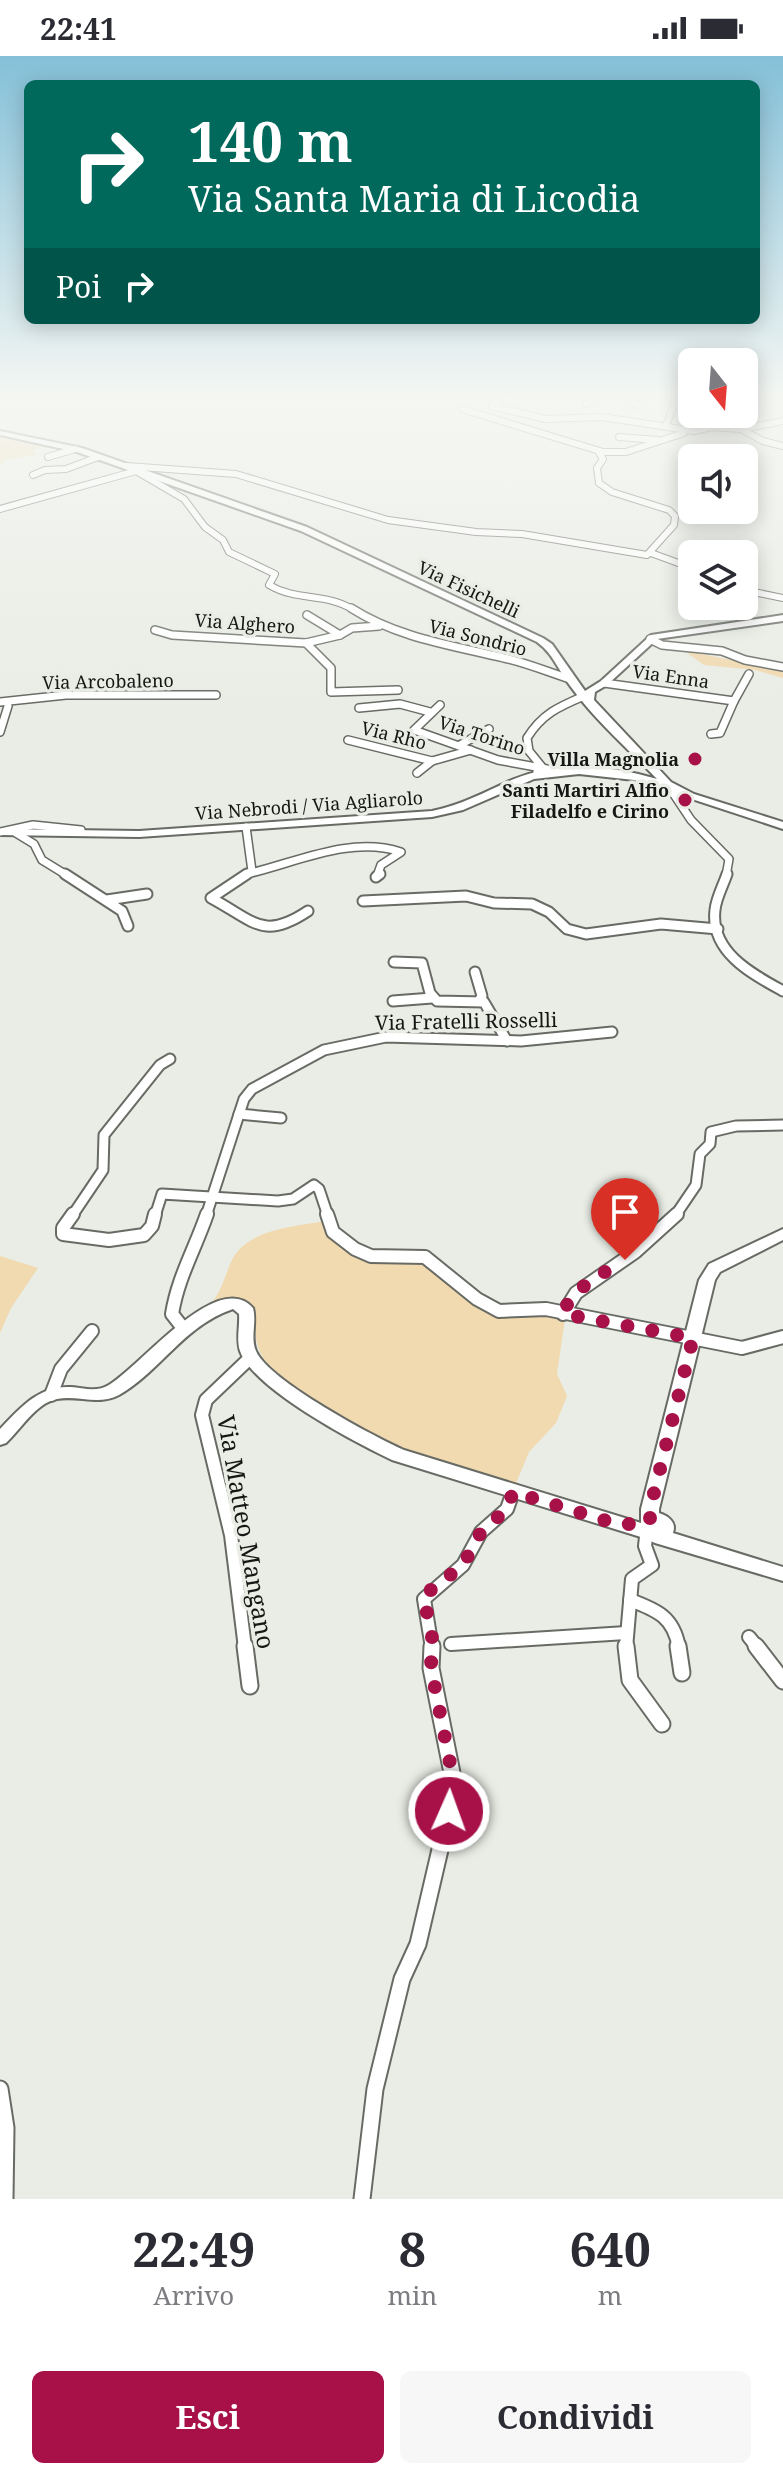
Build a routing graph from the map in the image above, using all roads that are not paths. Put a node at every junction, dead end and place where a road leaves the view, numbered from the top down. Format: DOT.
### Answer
graph roads {
  1 [pos="26,501"];
  2 [pos="186,501"];
  3 [pos="225,501"];
  4 [pos="325,501"];
  5 [pos="641,501"];
  6 [pos="0,509"];
  7 [pos="649,554"];
  8 [pos="678,563"];
  9 [pos="758,593"];
  10 [pos="783,598"];
  11 [pos="307,615"];
  12 [pos="783,618"];
  13 [pos="379,626"];
  14 [pos="155,630"];
  15 [pos="340,635"];
  16 [pos="650,639"];
  17 [pos="306,643"];
  18 [pos="783,667"];
  19 [pos="749,674"];
  20 [pos="571,680"];
  21 [pos="602,681"];
  22 [pos="398,690"];
  23 [pos="216,695"];
  24 [pos="586,699"];
  25 [pos="734,701"];
  26 [pos="4,704"];
  27 [pos="440,705"];
  28 [pos="359,708"];
  29 [pos="430,712"];
  30 [pos="489,729"];
  31 [pos="0,732"];
  32 [pos="711,734"];
  33 [pos="348,740"];
  34 [pos="460,745"];
  35 [pos="471,750"];
  36 [pos="641,757"];
  37 [pos="432,761"];
  38 [pos="656,772"];
  39 [pos="417,773"];
  40 [pos="536,773"];
  41 [pos="632,774"];
  42 [pos="676,794"];
  43 [pos="783,825"];
  44 [pos="246,827"];
  45 [pos="0,832"];
  46 [pos="81,832"];
  47 [pos="16,833"];
  48 [pos="251,873"];
  49 [pos="376,877"];
  50 [pos="147,894"];
  51 [pos="107,900"];
  52 [pos="363,901"];
  53 [pos="308,911"];
  54 [pos="128,926"];
  55 [pos="718,929"];
  56 [pos="394,962"];
  57 [pos="475,972"];
  58 [pos="783,991"];
  59 [pos="432,998"];
  60 [pos="393,1001"];
  61 [pos="479,1001"];
  62 [pos="612,1032"];
  63 [pos="507,1041"];
  64 [pos="170,1059"];
  65 [pos="239,1114"];
  66 [pos="281,1118"];
  67 [pos="783,1125"];
  68 [pos="213,1196"];
  69 [pos="783,1234"];
  70 [pos="563,1314"];
  71 [pos="183,1328"];
  72 [pos="92,1331"];
  73 [pos="783,1337"];
  74 [pos="693,1338"];
  75 [pos="251,1357"];
  76 [pos="51,1395"];
  77 [pos="0,1439"];
  78 [pos="513,1492"];
  79 [pos="655,1528"];
  80 [pos="783,1574"];
  81 [pos="630,1600"];
  82 [pos="626,1633"];
  83 [pos="749,1637"];
  84 [pos="451,1644"];
  85 [pos="682,1673"];
  86 [pos="783,1681"];
  87 [pos="250,1686"];
  88 [pos="662,1724"];
  89 [pos="0,2089"];
  90 [pos="5,2199"];
  91 [pos="362,2199"];
  1 -- 6 [label="street"];
  2 -- 13 [label="street, Via Sondrio"];
  3 -- 20 [label="main road, Via Fisichelli"];
  4 -- 7 [label="street"];
  5 -- 7 [label="street"];
  7 -- 8 [label="street"];
  9 -- 10 [label="street"];
  11 -- 15 [label="street"];
  12 -- 16 [label="main road"];
  13 -- 15 [label="street, Via Alghero"];
  13 -- 20 [label="street, Via Sondrio"];
  14 -- 17 [label="street, Via Alghero"];
  15 -- 17 [label="street, Via Alghero"];
  16 -- 18 [label="street"];
  16 -- 21 [label="main road"];
  17 -- 22 [label="street"];
  19 -- 25 [label="street, Via Enna"];
  20 -- 21 [label="main road"];
  20 -- 24 [label="main road, Via Fisichelli"];
  21 -- 24 [label="main road"];
  21 -- 25 [label="street, Via Enna"];
  23 -- 26 [label="street, Via Arcobaleno"];
  24 -- 36 [label="main road, Via Fisichelli"];
  24 -- 40 [label="street"];
  25 -- 32 [label="street, Via Enna"];
  26 -- 31 [label="street"];
  27 -- 29 [label="street"];
  28 -- 29 [label="street"];
  29 -- 34 [label="street, Via Torino"];
  30 -- 34 [label="street"];
  33 -- 37 [label="street, Via Rho"];
  34 -- 35 [label="street, Via Torino"];
  35 -- 37 [label="street"];
  35 -- 40 [label="street, Via Torino"];
  36 -- 38 [label="main road, Via Fisichelli"];
  36 -- 41 [label="main road"];
  37 -- 39 [label="street"];
  38 -- 41 [label="main road"];
  38 -- 42 [label="main road, Via Fisichelli"];
  40 -- 41 [label="main road, Via Nebrodi / Via Agliarolo"];
  40 -- 44 [label="main road, Via Nebrodi / Via Agliarolo"];
  41 -- 42 [label="main road"];
  42 -- 43 [label="main road"];
  42 -- 55 [label="street"];
  44 -- 46 [label="main road, Via Nebrodi / Via Agliarolo"];
  44 -- 48 [label="street"];
  45 -- 46 [label="street"];
  45 -- 47 [label="main road, Via Nebrodi / Via Agliarolo"];
  46 -- 47 [label="main road, Via Nebrodi / Via Agliarolo"];
  47 -- 51 [label="street"];
  48 -- 49 [label="street"];
  48 -- 53 [label="street"];
  50 -- 51 [label="street"];
  51 -- 54 [label="street"];
  52 -- 55 [label="street"];
  55 -- 58 [label="street"];
  56 -- 59 [label="street"];
  57 -- 61 [label="street"];
  59 -- 60 [label="street"];
  59 -- 61 [label="street"];
  61 -- 63 [label="street"];
  62 -- 63 [label="street, Via Fratelli Rosselli"];
  63 -- 65 [label="street, Via Fratelli Rosselli"];
  64 -- 68 [label="street"];
  65 -- 66 [label="street"];
  65 -- 68 [label="street, Via Fratelli Rosselli"];
  67 -- 70 [label="street"];
  68 -- 70 [label="street"];
  68 -- 71 [label="street, Via Fratelli Rosselli"];
  69 -- 74 [label="main road"];
  70 -- 74 [label="street"];
  71 -- 75 [label="main road"];
  71 -- 76 [label="main road"];
  72 -- 76 [label="street"];
  73 -- 74 [label="street"];
  74 -- 79 [label="main road"];
  75 -- 78 [label="main road"];
  75 -- 87 [label="street, Via Matteo Mangano"];
  76 -- 77 [label="main road"];
  78 -- 79 [label="main road"];
  78 -- 91 [label="street"];
  79 -- 80 [label="main road"];
  79 -- 81 [label="street"];
  81 -- 82 [label="street"];
  81 -- 85 [label="street"];
  82 -- 84 [label="street"];
  82 -- 88 [label="street"];
  83 -- 86 [label="street"];
  89 -- 90 [label="street"];
}
